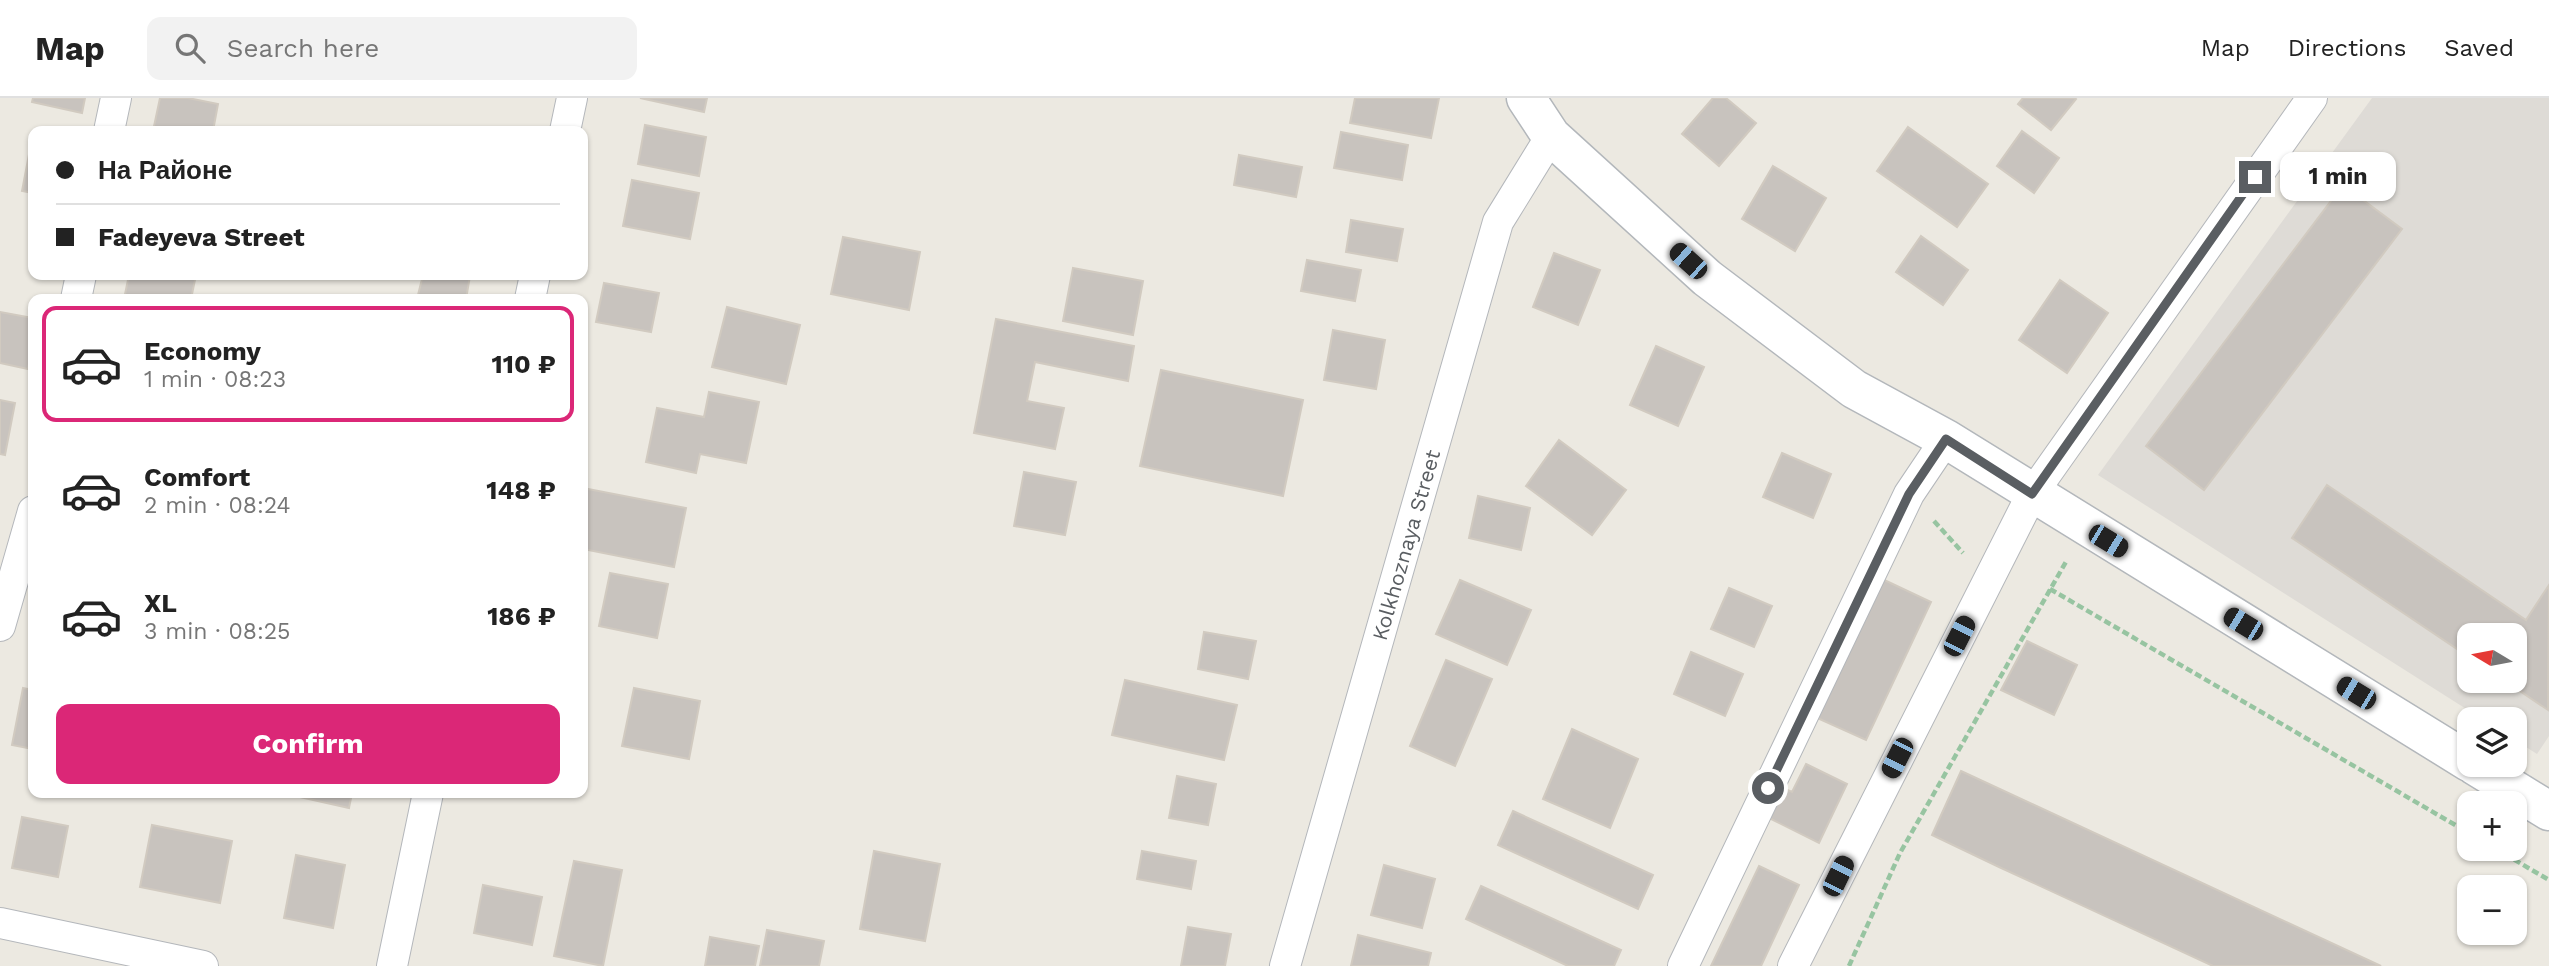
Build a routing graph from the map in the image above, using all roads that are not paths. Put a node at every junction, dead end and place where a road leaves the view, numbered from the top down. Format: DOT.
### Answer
graph roads {
  1 [pos="116,98"];
  2 [pos="572,98"];
  3 [pos="1527,98"];
  4 [pos="2312,98"];
  5 [pos="111,126"];
  6 [pos="566,126"];
  7 [pos="1551,136"];
  8 [pos="1946,439"];
  9 [pos="2032,494"];
  10 [pos="28,528"];
  11 [pos="0,626"];
  12 [pos="2457,755"];
  13 [pos="2494,777"];
  14 [pos="427,798"];
  15 [pos="2549,811"];
  16 [pos="0,923"];
  17 [pos="203,966"];
  18 [pos="392,966"];
  19 [pos="1285,966"];
  20 [pos="1683,966"];
  21 [pos="1793,966"];
  1 -- 5 [label="street"];
  2 -- 6 [label="street"];
  3 -- 7 [label="main road"];
  4 -- 9 [label="street"];
  7 -- 8 [label="main road"];
  7 -- 19 [label="street, Kolkhoznaya Street"];
  8 -- 9 [label="main road"];
  8 -- 20 [label="street"];
  9 -- 12 [label="main road"];
  9 -- 21 [label="street"];
  10 -- 11 [label="street"];
  13 -- 15 [label="main road"];
  14 -- 18 [label="street"];
  16 -- 17 [label="street"];
}
